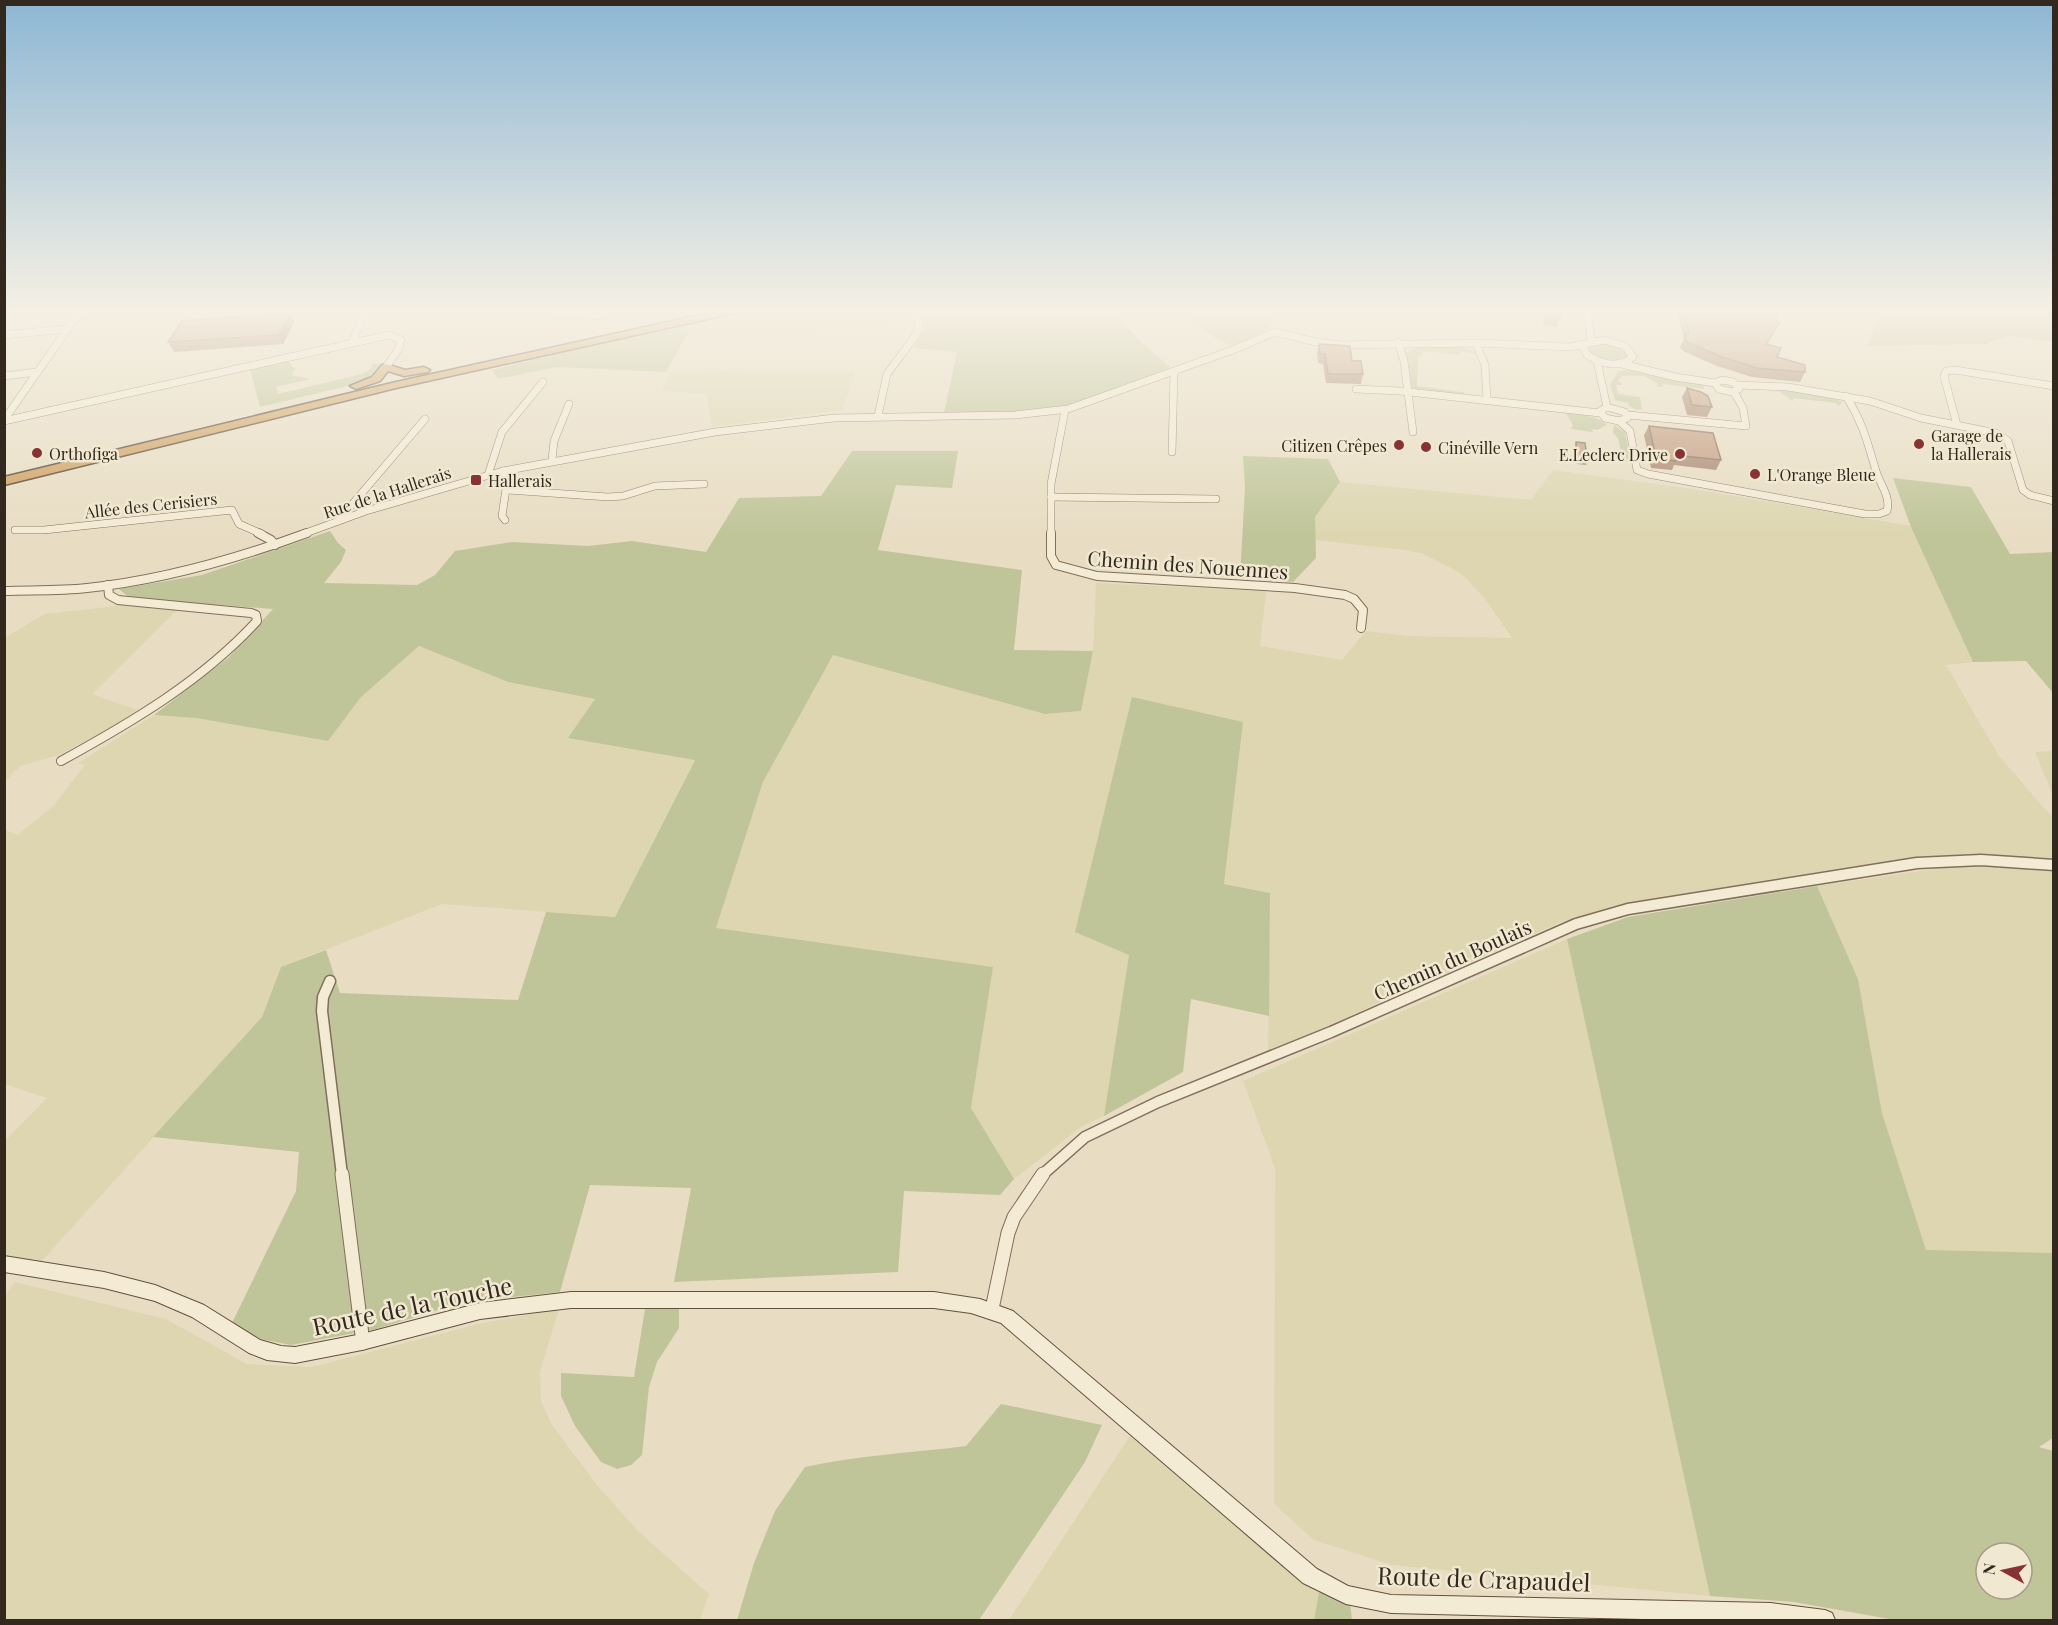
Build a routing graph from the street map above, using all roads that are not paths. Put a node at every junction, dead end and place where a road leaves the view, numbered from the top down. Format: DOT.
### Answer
graph roads {
  1 [pos="28,385"];
  2 [pos="157,385"];
  3 [pos="360,385"];
  4 [pos="377,385"];
  5 [pos="401,385"];
  6 [pos="541,385"];
  7 [pos="885,385"];
  8 [pos="1138,385"];
  9 [pos="1171,385"];
  10 [pos="1407,385"];
  11 [pos="1486,385"];
  12 [pos="1602,385"];
  13 [pos="1717,385"];
  14 [pos="1732,385"];
  15 [pos="1759,385"];
  16 [pos="1771,385"];
  17 [pos="1946,385"];
  18 [pos="1736,388"];
  19 [pos="1356,389"];
  20 [pos="1408,392"];
  21 [pos="1846,396"];
  22 [pos="1487,400"];
  23 [pos="569,404"];
  24 [pos="1607,407"];
  25 [pos="1065,410"];
  26 [pos="1600,412"];
  27 [pos="878,416"];
  28 [pos="1628,416"];
  29 [pos="238,417"];
  30 [pos="425,419"];
  31 [pos="4,420"];
  32 [pos="1619,421"];
  33 [pos="1957,425"];
  34 [pos="1413,432"];
  35 [pos="1172,452"];
  36 [pos="552,460"];
  37 [pos="503,471"];
  38 [pos="4,475"];
  39 [pos="488,475"];
  40 [pos="4,481"];
  41 [pos="704,484"];
  42 [pos="506,489"];
  43 [pos="1051,496"];
  44 [pos="1216,499"];
  45 [pos="2054,501"];
  46 [pos="505,520"];
  47 [pos="338,521"];
  48 [pos="15,530"];
  49 [pos="275,545"];
  50 [pos="108,585"];
  51 [pos="4,591"];
  52 [pos="1361,628"];
  53 [pos="61,761"];
  54 [pos="2054,865"];
  55 [pos="330,981"];
  56 [pos="4,1264"];
  57 [pos="992,1309"];
  58 [pos="363,1343"];
  59 [pos="1825,1620"];
  1 -- 31 [label="street"];
  2 -- 31 [label="street"];
  3 -- 29 [label="highway"];
  4 -- 29 [label="highway"];
  5 -- 40 [label="highway"];
  6 -- 39 [label="street"];
  7 -- 27 [label="street"];
  8 -- 25 [label="street, Rue de la Hallerais"];
  9 -- 35 [label="street"];
  10 -- 20 [label="street"];
  11 -- 22 [label="street"];
  12 -- 24 [label="street"];
  13 -- 18 [label="street"];
  14 -- 18 [label="street"];
  15 -- 18 [label="street"];
  16 -- 21 [label="street"];
  17 -- 33 [label="street"];
  18 -- 28 [label="street"];
  19 -- 20 [label="street"];
  20 -- 22 [label="street"];
  20 -- 34 [label="street"];
  21 -- 32 [label="street"];
  21 -- 33 [label="street"];
  22 -- 26 [label="street"];
  23 -- 36 [label="street"];
  24 -- 26 [label="street"];
  24 -- 28 [label="street"];
  25 -- 27 [label="street, Rue de la Hallerais"];
  25 -- 43 [label="street, Chemin des Nouennes"];
  26 -- 32 [label="street"];
  27 -- 36 [label="street, Rue de la Hallerais"];
  28 -- 32 [label="street"];
  29 -- 38 [label="highway"];
  30 -- 47 [label="street"];
  33 -- 45 [label="street"];
  36 -- 37 [label="street, Rue de la Hallerais"];
  37 -- 39 [label="street, Rue de la Hallerais"];
  37 -- 42 [label="street"];
  39 -- 47 [label="street, Rue de la Hallerais"];
  41 -- 42 [label="street"];
  42 -- 46 [label="street"];
  43 -- 44 [label="street"];
  43 -- 52 [label="street, Chemin des Nouennes"];
  47 -- 49 [label="street, Rue de la Hallerais"];
  48 -- 49 [label="street, Allée des Cerisiers"];
  49 -- 50 [label="street, Rue de la Hallerais"];
  50 -- 51 [label="street, Rue de la Hallerais"];
  50 -- 53 [label="street"];
  54 -- 57 [label="street, Chemin du Boulais"];
  55 -- 58 [label="street"];
  56 -- 58 [label="street, Route de la Touche"];
  57 -- 58 [label="street, Route de la Touche"];
  57 -- 59 [label="street, Route de Crapaudel"];
}
